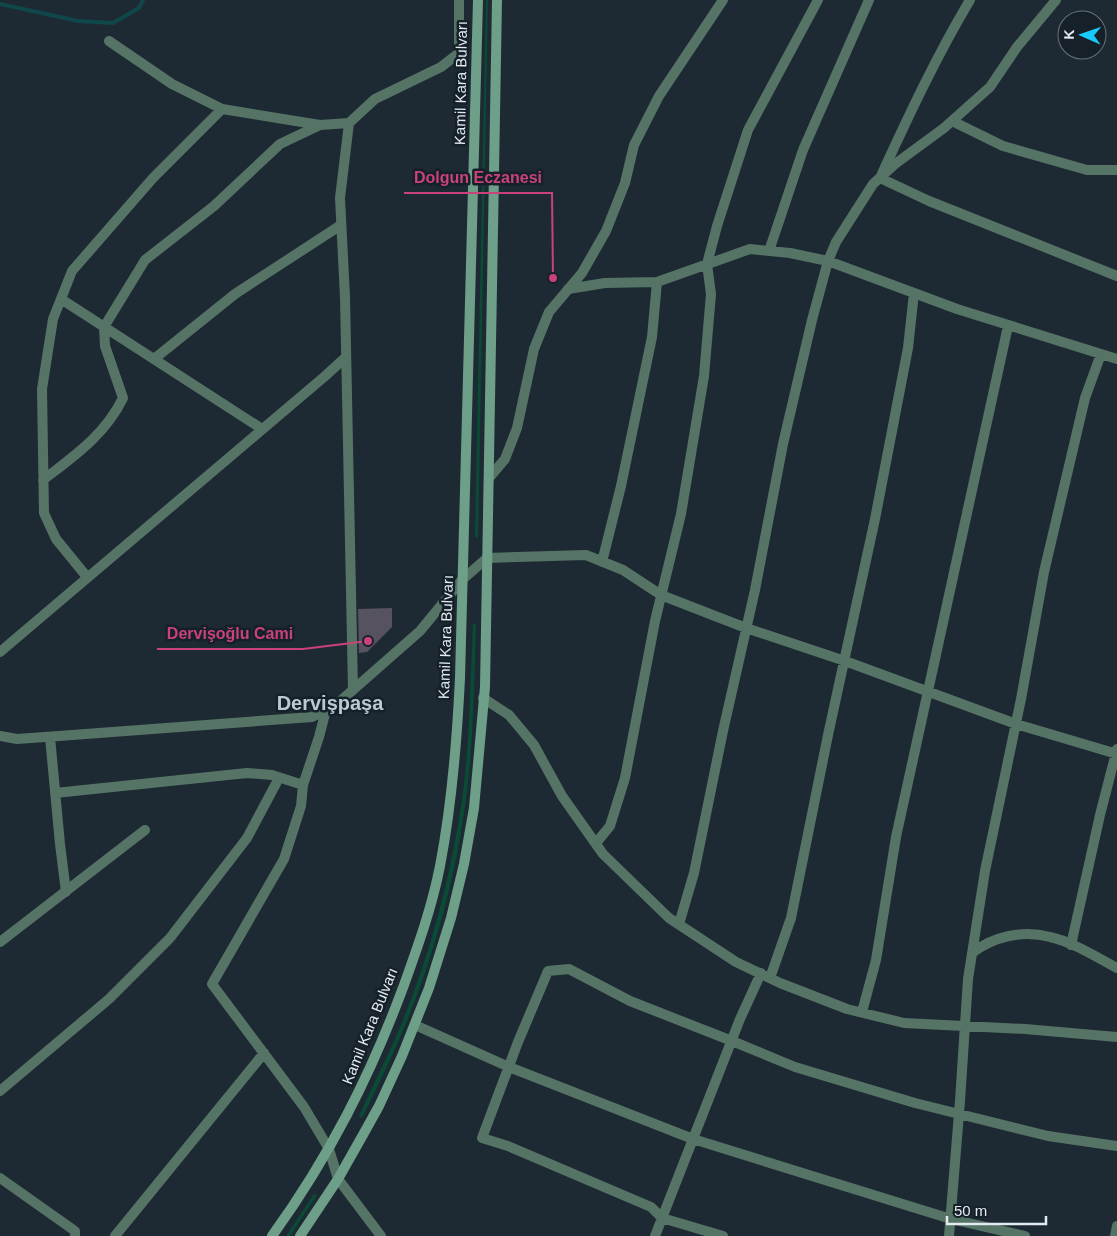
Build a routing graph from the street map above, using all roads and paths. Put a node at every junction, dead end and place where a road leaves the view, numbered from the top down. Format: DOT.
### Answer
graph roads {
  1 [pos="459,0"];
  2 [pos="478,0"];
  3 [pos="497,0"];
  4 [pos="723,0"];
  5 [pos="818,0"];
  6 [pos="869,0"];
  7 [pos="970,0"];
  8 [pos="1056,0"];
  9 [pos="109,41"];
  10 [pos="222,109"];
  11 [pos="952,121"];
  12 [pos="349,123"];
  13 [pos="320,125"];
  14 [pos="1117,170"];
  15 [pos="880,178"];
  16 [pos="341,225"];
  17 [pos="769,250"];
  18 [pos="828,261"];
  19 [pos="707,264"];
  20 [pos="1117,276"];
  21 [pos="657,282"];
  22 [pos="568,290"];
  23 [pos="914,294"];
  24 [pos="61,299"];
  25 [pos="1008,326"];
  26 [pos="104,327"];
  27 [pos="1101,354"];
  28 [pos="346,357"];
  29 [pos="1117,359"];
  30 [pos="154,360"];
  31 [pos="262,429"];
  32 [pos="489,478"];
  33 [pos="43,480"];
  34 [pos="487,558"];
  35 [pos="602,562"];
  36 [pos="88,578"];
  37 [pos="462,580"];
  38 [pos="661,595"];
  39 [pos="746,628"];
  40 [pos="0,652"];
  41 [pos="845,661"];
  42 [pos="353,690"];
  43 [pos="929,692"];
  44 [pos="483,698"];
  45 [pos="326,710"];
  46 [pos="1016,724"];
  47 [pos="0,736"];
  48 [pos="50,737"];
  49 [pos="1117,752"];
  50 [pos="279,778"];
  51 [pos="303,784"];
  52 [pos="55,793"];
  53 [pos="145,830"];
  54 [pos="596,843"];
  55 [pos="66,892"];
  56 [pos="679,924"];
  57 [pos="0,942"];
  58 [pos="1071,945"];
  59 [pos="972,952"];
  60 [pos="1117,968"];
  61 [pos="765,976"];
  62 [pos="862,1012"];
  63 [pos="415,1025"];
  64 [pos="965,1026"];
  65 [pos="1117,1037"];
  66 [pos="732,1041"];
  67 [pos="264,1053"];
  68 [pos="509,1067"];
  69 [pos="0,1091"];
  70 [pos="959,1113"];
  71 [pos="693,1139"];
  72 [pos="1117,1146"];
  73 [pos="328,1149"];
  74 [pos="0,1178"];
  75 [pos="338,1179"];
  76 [pos="662,1218"];
  77 [pos="951,1218"];
  78 [pos="1117,1226"];
  79 [pos="75,1236"];
  80 [pos="115,1236"];
  81 [pos="272,1236"];
  82 [pos="300,1236"];
  83 [pos="381,1236"];
  84 [pos="655,1236"];
  85 [pos="723,1236"];
  86 [pos="949,1236"];
  87 [pos="1025,1236"];
  88 [pos="1115,1236"];
  1 -- 12 [label="street"];
  2 -- 37 [label="main road, Kamil Kara Bulvarı"];
  3 -- 32 [label="main road"];
  4 -- 22 [label="street"];
  5 -- 19 [label="street"];
  6 -- 17 [label="street"];
  7 -- 15 [label="street"];
  8 -- 11 [label="street"];
  9 -- 10 [label="street"];
  10 -- 13 [label="street"];
  10 -- 24 [label="street"];
  11 -- 14 [label="street"];
  11 -- 15 [label="street"];
  12 -- 13 [label="street"];
  12 -- 16 [label="street"];
  13 -- 26 [label="street"];
  15 -- 18 [label="street"];
  15 -- 20 [label="street"];
  16 -- 28 [label="street"];
  16 -- 30 [label="street"];
  17 -- 18 [label="street"];
  17 -- 19 [label="street"];
  18 -- 23 [label="street"];
  18 -- 39 [label="street"];
  19 -- 21 [label="street"];
  19 -- 38 [label="street"];
  21 -- 22 [label="street"];
  21 -- 35 [label="street"];
  22 -- 32 [label="street"];
  23 -- 25 [label="street"];
  23 -- 41 [label="street"];
  24 -- 26 [label="street"];
  24 -- 33 [label="street"];
  25 -- 27 [label="street"];
  25 -- 43 [label="street"];
  26 -- 30 [label="street"];
  26 -- 33 [label="street"];
  27 -- 29 [label="street"];
  27 -- 46 [label="street"];
  28 -- 31 [label="street"];
  28 -- 42 [label="street"];
  30 -- 31 [label="street"];
  31 -- 36 [label="street"];
  32 -- 34 [label="main road"];
  33 -- 36 [label="street"];
  34 -- 35 [label="street"];
  34 -- 37 [label="street"];
  34 -- 44 [label="main road"];
  35 -- 38 [label="street"];
  36 -- 40 [label="street"];
  37 -- 42 [label="street"];
  37 -- 73 [label="main road, Kamil Kara Bulvarı"];
  38 -- 39 [label="street"];
  38 -- 54 [label="street"];
  39 -- 41 [label="street"];
  39 -- 56 [label="street"];
  41 -- 43 [label="street"];
  41 -- 61 [label="street"];
  42 -- 45 [label="street"];
  43 -- 46 [label="street"];
  43 -- 62 [label="street"];
  44 -- 54 [label="street"];
  44 -- 63 [label="main road"];
  45 -- 48 [label="street"];
  45 -- 51 [label="street"];
  46 -- 49 [label="street"];
  46 -- 59 [label="street"];
  47 -- 48 [label="street"];
  48 -- 52 [label="street"];
  49 -- 58 [label="street"];
  50 -- 51 [label="street"];
  50 -- 52 [label="street"];
  50 -- 69 [label="street"];
  51 -- 67 [label="street"];
  52 -- 55 [label="street"];
  53 -- 55 [label="street"];
  54 -- 56 [label="street"];
  55 -- 57 [label="street"];
  56 -- 61 [label="street"];
  58 -- 59 [label="street"];
  58 -- 60 [label="street"];
  59 -- 64 [label="street"];
  61 -- 62 [label="street"];
  61 -- 66 [label="street"];
  62 -- 64 [label="street"];
  63 -- 68 [label="street"];
  63 -- 75 [label="main road"];
  64 -- 65 [label="street"];
  64 -- 70 [label="street"];
  66 -- 68 [label="street"];
  66 -- 70 [label="street"];
  66 -- 71 [label="street"];
  67 -- 73 [label="street"];
  67 -- 80 [label="street"];
  68 -- 71 [label="street"];
  68 -- 76 [label="street"];
  70 -- 72 [label="street"];
  70 -- 77 [label="street"];
  71 -- 76 [label="street"];
  71 -- 77 [label="street"];
  73 -- 75 [label="street"];
  73 -- 81 [label="main road, Kamil Kara Bulvarı"];
  74 -- 79 [label="street"];
  75 -- 82 [label="main road"];
  75 -- 83 [label="street"];
  76 -- 84 [label="street"];
  76 -- 85 [label="street"];
  77 -- 86 [label="street"];
  77 -- 87 [label="street"];
  78 -- 88 [label="street"];
}
